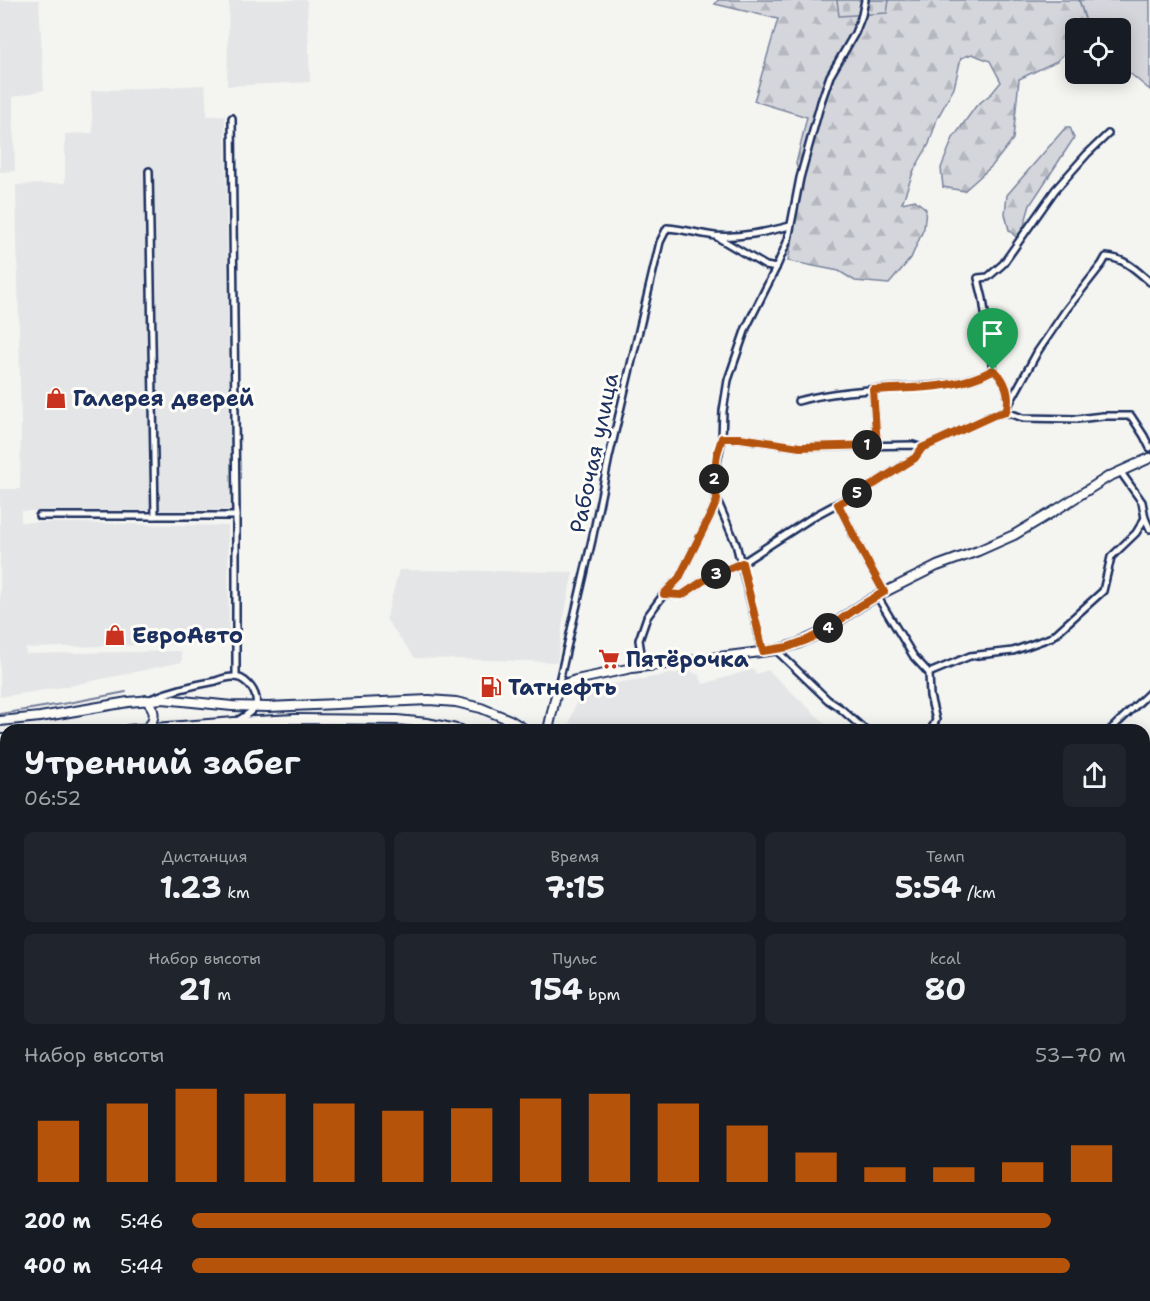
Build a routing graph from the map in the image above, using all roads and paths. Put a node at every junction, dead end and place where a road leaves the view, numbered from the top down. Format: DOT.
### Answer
graph roads {
  1 [pos="865,0"];
  2 [pos="232,118"];
  3 [pos="1108,134"];
  4 [pos="149,171"];
  5 [pos="790,226"];
  6 [pos="714,236"];
  7 [pos="776,268"];
  8 [pos="1150,282"];
  9 [pos="993,370"];
  10 [pos="873,390"];
  11 [pos="798,401"];
  12 [pos="1008,405"];
  13 [pos="1006,412"];
  14 [pos="722,438"];
  15 [pos="877,445"];
  16 [pos="922,448"];
  17 [pos="1150,448"];
  18 [pos="1150,458"];
  19 [pos="1120,471"];
  20 [pos="717,500"];
  21 [pos="838,504"];
  22 [pos="39,516"];
  23 [pos="155,516"];
  24 [pos="236,516"];
  25 [pos="1145,518"];
  26 [pos="1150,528"];
  27 [pos="742,563"];
  28 [pos="664,594"];
  29 [pos="881,594"];
  30 [pos="776,650"];
  31 [pos="763,651"];
  32 [pos="643,666"];
  33 [pos="929,673"];
  34 [pos="236,676"];
  35 [pos="558,686"];
  36 [pos="1150,692"];
  37 [pos="146,700"];
  38 [pos="255,707"];
  39 [pos="0,721"];
  40 [pos="236,722"];
  41 [pos="151,724"];
  42 [pos="212,724"];
  43 [pos="432,724"];
  44 [pos="516,724"];
  45 [pos="549,724"];
  46 [pos="859,724"];
  47 [pos="934,724"];
  48 [pos="1116,724"];
  1 -- 5 [label="street"];
  2 -- 24 [label="street"];
  3 -- 9 [label="street"];
  4 -- 23 [label="street"];
  5 -- 6 [label="street"];
  5 -- 7 [label="street"];
  6 -- 7 [label="street"];
  6 -- 35 [label="street, Рабочая улица"];
  7 -- 14 [label="street"];
  8 -- 12 [label="street"];
  9 -- 10 [label="street"];
  9 -- 12 [label="street"];
  10 -- 11 [label="street"];
  10 -- 15 [label="street"];
  12 -- 13 [label="street"];
  13 -- 16 [label="street"];
  13 -- 17 [label="street"];
  14 -- 15 [label="street"];
  14 -- 20 [label="street"];
  15 -- 16 [label="street"];
  16 -- 21 [label="street"];
  18 -- 19 [label="main road"];
  19 -- 25 [label="street"];
  19 -- 29 [label="main road"];
  20 -- 27 [label="street"];
  20 -- 28 [label="street"];
  21 -- 27 [label="street"];
  21 -- 29 [label="street"];
  22 -- 23 [label="street"];
  23 -- 24 [label="street"];
  24 -- 34 [label="street"];
  25 -- 26 [label="street"];
  25 -- 33 [label="street"];
  27 -- 28 [label="street"];
  27 -- 31 [label="street"];
  28 -- 32 [label="street"];
  29 -- 30 [label="main road"];
  29 -- 33 [label="street"];
  30 -- 31 [label="main road"];
  30 -- 46 [label="street"];
  31 -- 32 [label="main road"];
  32 -- 35 [label="main road"];
  33 -- 47 [label="street"];
  34 -- 37 [label="street"];
  34 -- 38 [label="street"];
  35 -- 45 [label="main road"];
  36 -- 48 [label="street"];
  37 -- 38 [label="main road"];
  37 -- 39 [label="main road"];
  37 -- 41 [label="main road"];
  38 -- 40 [label="street"];
  38 -- 44 [label="main road"];
  40 -- 42 [label="main road"];
  40 -- 43 [label="main road"];
}
